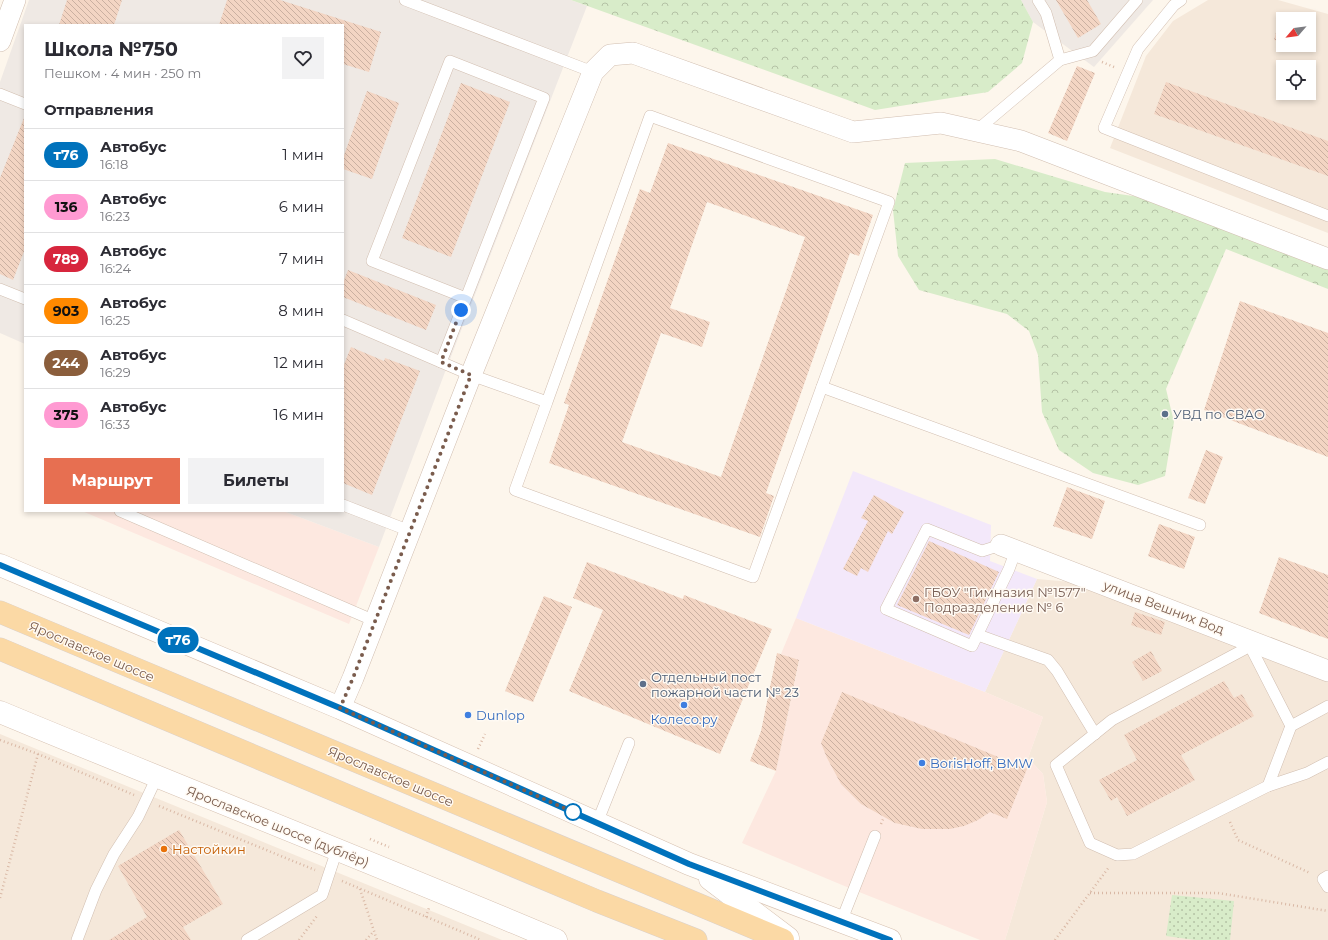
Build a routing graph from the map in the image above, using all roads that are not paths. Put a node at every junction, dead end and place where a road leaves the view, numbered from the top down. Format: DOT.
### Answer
graph roads {
  1 [pos="15,0"];
  2 [pos="405,0"];
  3 [pos="1038,0"];
  4 [pos="1137,0"];
  5 [pos="1181,0"];
  6 [pos="0,41"];
  7 [pos="1060,60"];
  8 [pos="593,72"];
  9 [pos="0,94"];
  10 [pos="24,104"];
  11 [pos="976,131"];
  12 [pos="1328,216"];
  13 [pos="1328,260"];
  14 [pos="0,289"];
  15 [pos="466,298"];
  16 [pos="24,300"];
  17 [pos="344,320"];
  18 [pos="441,362"];
  19 [pos="471,375"];
  20 [pos="822,387"];
  21 [pos="547,402"];
  22 [pos="344,505"];
  23 [pos="122,512"];
  24 [pos="1200,525"];
  25 [pos="410,531"];
  26 [pos="1008,547"];
  27 [pos="0,565"];
  28 [pos="0,612"];
  29 [pos="375,621"];
  30 [pos="978,635"];
  31 [pos="1253,644"];
  32 [pos="0,649"];
  33 [pos="1328,671"];
  34 [pos="1328,706"];
  35 [pos="340,708"];
  36 [pos="0,712"];
  37 [pos="1291,726"];
  38 [pos="1094,734"];
  39 [pos="629,744"];
  40 [pos="1328,762"];
  41 [pos="157,778"];
  42 [pos="1268,786"];
  43 [pos="596,823"];
  44 [pos="875,836"];
  45 [pos="337,850"];
  46 [pos="689,864"];
  47 [pos="841,922"];
  48 [pos="77,940"];
  49 [pos="247,940"];
  50 [pos="556,940"];
  51 [pos="696,940"];
  52 [pos="782,940"];
  53 [pos="790,940"];
  54 [pos="890,940"];
  1 -- 6 [label="street"];
  2 -- 8 [label="lane"];
  3 -- 7 [label="lane"];
  4 -- 7 [label="lane"];
  5 -- 12 [label="lane"];
  7 -- 11 [label="lane"];
  8 -- 11 [label="street"];
  8 -- 19 [label="street"];
  9 -- 10 [label="lane"];
  11 -- 13 [label="street"];
  14 -- 16 [label="lane"];
  15 -- 15 [label="lane"];
  15 -- 18 [label="lane"];
  17 -- 18 [label="lane"];
  18 -- 19 [label="lane"];
  19 -- 21 [label="lane"];
  19 -- 25 [label="street"];
  20 -- 21 [label="lane"];
  20 -- 21 [label="lane"];
  20 -- 24 [label="lane"];
  22 -- 25 [label="lane"];
  23 -- 29 [label="lane"];
  25 -- 29 [label="street"];
  26 -- 30 [label="lane"];
  26 -- 30 [label="lane"];
  26 -- 31 [label="street, улица Вешних Вод"];
  27 -- 35 [label="street"];
  28 -- 52 [label="main road, Ярославское шоссе"];
  29 -- 35 [label="street"];
  30 -- 38 [label="lane"];
  31 -- 33 [label="street, улица Вешних Вод"];
  31 -- 37 [label="lane"];
  31 -- 38 [label="lane"];
  32 -- 51 [label="main road"];
  34 -- 37 [label="lane"];
  35 -- 43 [label="street"];
  36 -- 41 [label="street, Ярославское шоссе (дублёр)"];
  37 -- 42 [label="lane"];
  38 -- 42 [label="lane"];
  39 -- 43 [label="lane"];
  40 -- 42 [label="lane"];
  41 -- 45 [label="street, Ярославское шоссе (дублёр)"];
  41 -- 48 [label="lane"];
  43 -- 46 [label="street"];
  44 -- 47 [label="lane"];
  45 -- 49 [label="lane"];
  45 -- 50 [label="street, Ярославское шоссе (дублёр)"];
  46 -- 47 [label="street"];
  46 -- 53 [label="street"];
  47 -- 54 [label="street"];
}
